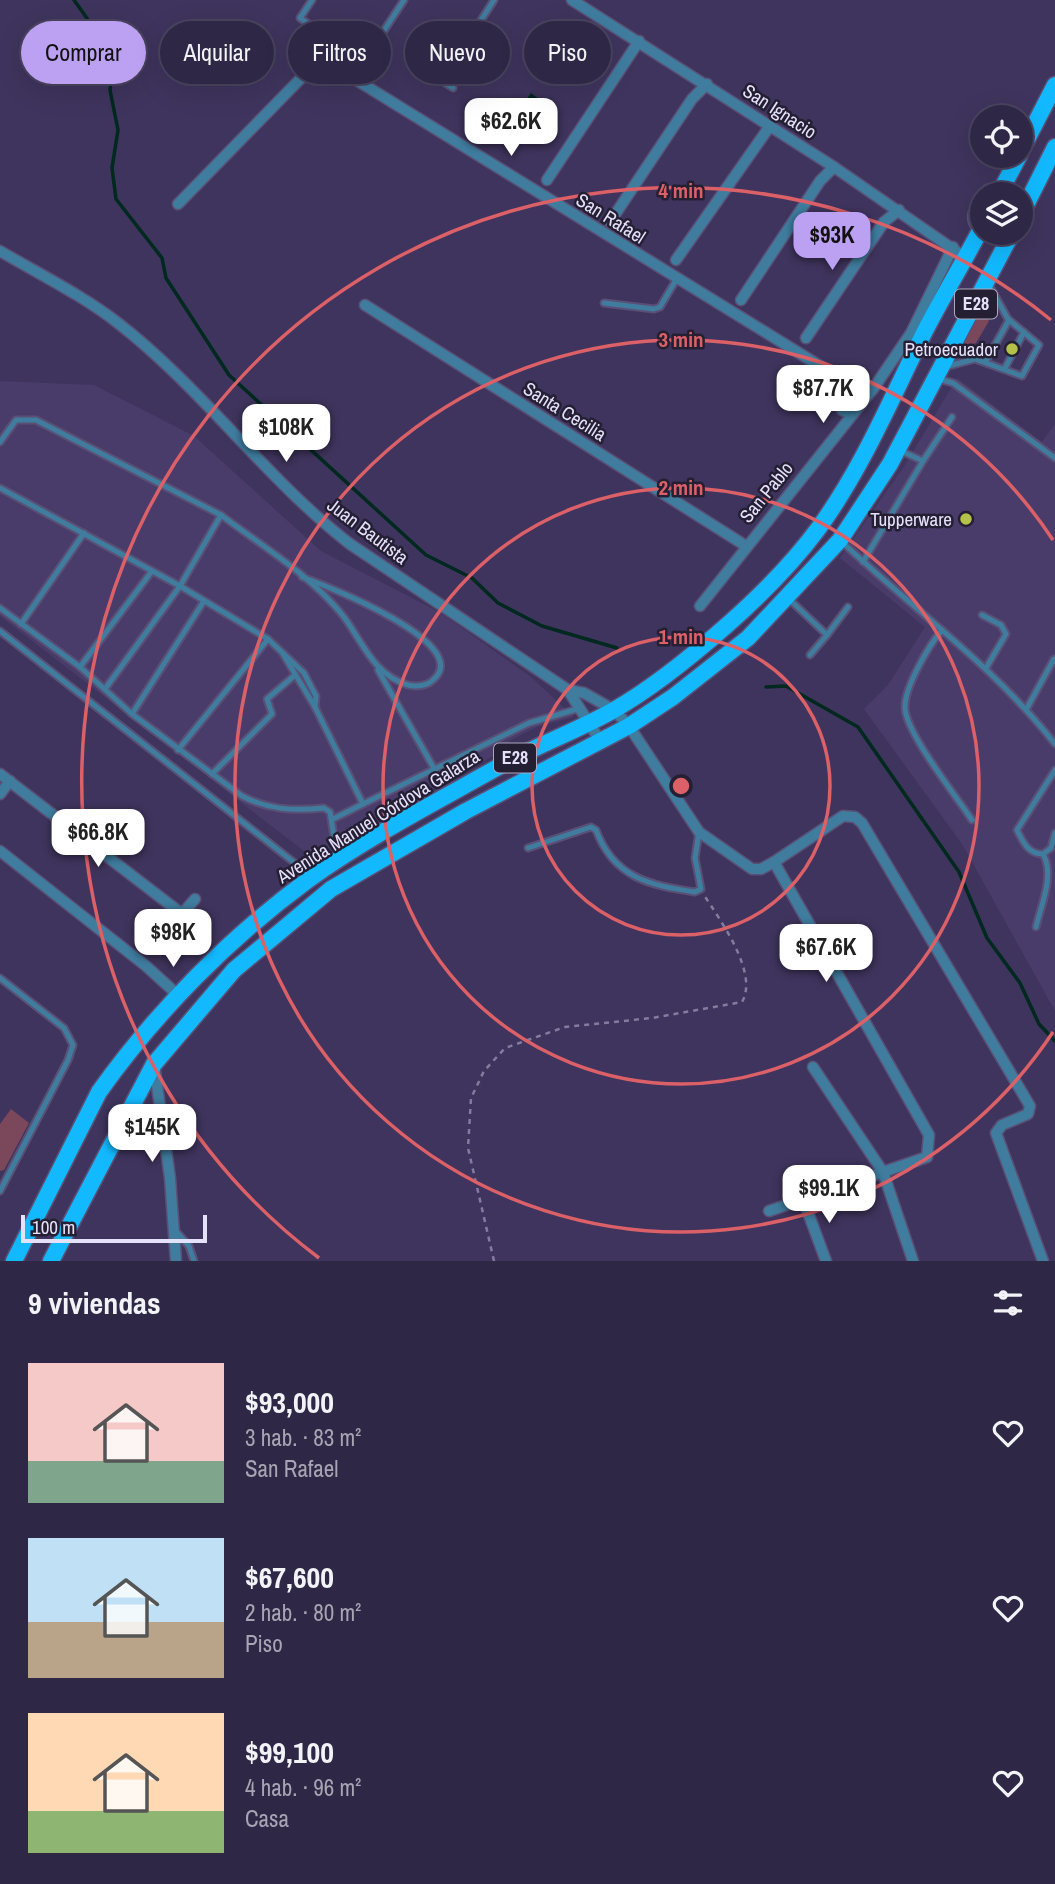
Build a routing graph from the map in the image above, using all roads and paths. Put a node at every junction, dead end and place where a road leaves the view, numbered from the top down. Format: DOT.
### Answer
graph roads {
  1 [pos="312,0"];
  2 [pos="404,0"];
  3 [pos="494,0"];
  4 [pos="572,0"];
  5 [pos="304,21"];
  6 [pos="390,21"];
  7 [pos="639,41"];
  8 [pos="707,84"];
  9 [pos="1055,85"];
  10 [pos="453,88"];
  11 [pos="770,126"];
  12 [pos="1033,127"];
  13 [pos="1055,146"];
  14 [pos="834,167"];
  15 [pos="547,180"];
  16 [pos="1033,191"];
  17 [pos="178,204"];
  18 [pos="899,210"];
  19 [pos="610,222"];
  20 [pos="973,245"];
  21 [pos="1006,245"];
  22 [pos="953,247"];
  23 [pos="0,251"];
  24 [pos="966,258"];
  25 [pos="676,260"];
  26 [pos="676,280"];
  27 [pos="988,283"];
  28 [pos="741,300"];
  29 [pos="604,303"];
  30 [pos="365,305"];
  31 [pos="1009,320"];
  32 [pos="918,332"];
  33 [pos="1024,332"];
  34 [pos="806,338"];
  35 [pos="952,346"];
  36 [pos="986,361"];
  37 [pos="1005,368"];
  38 [pos="939,373"];
  39 [pos="852,414"];
  40 [pos="952,417"];
  41 [pos="0,443"];
  42 [pos="898,450"];
  43 [pos="1055,458"];
  44 [pos="923,461"];
  45 [pos="0,488"];
  46 [pos="221,515"];
  47 [pos="84,533"];
  48 [pos="840,540"];
  49 [pos="746,546"];
  50 [pos="863,562"];
  51 [pos="152,570"];
  52 [pos="302,577"];
  53 [pos="180,586"];
  54 [pos="787,597"];
  55 [pos="204,601"];
  56 [pos="700,606"];
  57 [pos="848,607"];
  58 [pos="0,608"];
  59 [pos="982,615"];
  60 [pos="21,624"];
  61 [pos="942,630"];
  62 [pos="0,631"];
  63 [pos="827,635"];
  64 [pos="268,639"];
  65 [pos="283,654"];
  66 [pos="810,655"];
  67 [pos="1054,660"];
  68 [pos="80,667"];
  69 [pos="376,667"];
  70 [pos="986,668"];
  71 [pos="295,675"];
  72 [pos="106,689"];
  73 [pos="568,690"];
  74 [pos="314,708"];
  75 [pos="1027,708"];
  76 [pos="614,710"];
  77 [pos="132,714"];
  78 [pos="585,715"];
  79 [pos="629,726"];
  80 [pos="601,742"];
  81 [pos="1055,744"];
  82 [pos="178,750"];
  83 [pos="435,770"];
  84 [pos="1055,770"];
  85 [pos="0,774"];
  86 [pos="212,774"];
  87 [pos="10,781"];
  88 [pos="0,794"];
  89 [pos="363,804"];
  90 [pos="333,819"];
  91 [pos="972,820"];
  92 [pos="699,832"];
  93 [pos="1055,833"];
  94 [pos="528,848"];
  95 [pos="0,851"];
  96 [pos="1043,854"];
  97 [pos="338,862"];
  98 [pos="774,862"];
  99 [pos="312,877"];
  100 [pos="701,889"];
  101 [pos="195,899"];
  102 [pos="1036,927"];
  103 [pos="0,978"];
  104 [pos="179,996"];
  105 [pos="154,1064"];
  106 [pos="813,1068"];
  107 [pos="883,1172"];
  108 [pos="3,1180"];
  109 [pos="0,1191"];
  110 [pos="803,1199"];
  111 [pos="769,1211"];
  112 [pos="174,1229"];
  113 [pos="14,1261"];
  114 [pos="51,1261"];
  115 [pos="176,1261"];
  116 [pos="194,1261"];
  117 [pos="494,1261"];
  118 [pos="826,1261"];
  119 [pos="914,1261"];
  120 [pos="1043,1261"];
  1 -- 5 [label="lane"];
  2 -- 6 [label="lane"];
  3 -- 10 [label="lane"];
  4 -- 7 [label="street, San Ignacio"];
  7 -- 8 [label="street, San Ignacio"];
  7 -- 15 [label="street"];
  8 -- 11 [label="street, San Ignacio"];
  8 -- 19 [label="street"];
  9 -- 12 [label="main road"];
  11 -- 14 [label="street, San Ignacio"];
  11 -- 25 [label="street"];
  13 -- 16 [label="main road"];
  14 -- 18 [label="street, San Ignacio"];
  14 -- 28 [label="street"];
  17 -- 26 [label="street, San Rafael"];
  18 -- 22 [label="street, San Ignacio"];
  18 -- 34 [label="street"];
  20 -- 24 [label="main road, Avenida Manuel Córdova Galarza / E28"];
  21 -- 27 [label="main road, Avenida Manuel Córdova Galarza / E28"];
  22 -- 24 [label="street, San Ignacio"];
  22 -- 32 [label="street, San Pablo"];
  23 -- 73 [label="street, Juan Bautista"];
  24 -- 32 [label="main road, Avenida Manuel Córdova Galarza / E28"];
  26 -- 29 [label="lane"];
  26 -- 39 [label="street, San Rafael"];
  27 -- 31 [label="lane"];
  27 -- 35 [label="main road, Avenida Manuel Córdova Galarza / E28"];
  30 -- 49 [label="street, Santa Cecilia"];
  31 -- 33 [label="lane"];
  31 -- 36 [label="lane"];
  32 -- 35 [label="main road"];
  32 -- 39 [label="street, San Pablo"];
  32 -- 76 [label="main road, Avenida Manuel Córdova Galarza / E28"];
  33 -- 37 [label="lane"];
  33 -- 37 [label="lane"];
  35 -- 38 [label="main road, Avenida Manuel Córdova Galarza / E28"];
  36 -- 37 [label="lane"];
  36 -- 38 [label="lane"];
  38 -- 42 [label="main road, Avenida Manuel Córdova Galarza / E28"];
  38 -- 43 [label="lane"];
  39 -- 49 [label="street, San Pablo"];
  40 -- 44 [label="lane"];
  41 -- 46 [label="lane"];
  42 -- 44 [label="lane"];
  42 -- 48 [label="main road, Avenida Manuel Córdova Galarza / E28"];
  44 -- 50 [label="lane"];
  45 -- 47 [label="lane"];
  46 -- 52 [label="lane"];
  46 -- 53 [label="lane"];
  47 -- 51 [label="lane"];
  47 -- 60 [label="lane"];
  48 -- 50 [label="lane"];
  48 -- 54 [label="main road, Avenida Manuel Córdova Galarza / E28"];
  49 -- 56 [label="street, San Pablo"];
  50 -- 61 [label="lane"];
  51 -- 53 [label="lane"];
  51 -- 68 [label="lane"];
  52 -- 69 [label="lane"];
  52 -- 69 [label="lane"];
  53 -- 55 [label="lane"];
  53 -- 72 [label="lane"];
  54 -- 63 [label="lane"];
  54 -- 79 [label="main road, Avenida Manuel Córdova Galarza / E28"];
  55 -- 64 [label="lane"];
  55 -- 77 [label="lane"];
  57 -- 63 [label="lane"];
  58 -- 60 [label="lane"];
  59 -- 70 [label="lane"];
  60 -- 68 [label="lane"];
  61 -- 70 [label="lane"];
  61 -- 91 [label="lane"];
  62 -- 99 [label="lane"];
  63 -- 66 [label="lane"];
  64 -- 65 [label="lane"];
  64 -- 82 [label="lane"];
  65 -- 71 [label="lane"];
  65 -- 74 [label="lane"];
  67 -- 75 [label="lane"];
  68 -- 72 [label="lane"];
  69 -- 83 [label="lane"];
  70 -- 75 [label="lane"];
  71 -- 74 [label="lane"];
  71 -- 86 [label="lane"];
  72 -- 77 [label="lane"];
  73 -- 76 [label="street, Juan Bautista"];
  73 -- 78 [label="street, Juan Bautista"];
  74 -- 89 [label="lane"];
  75 -- 81 [label="lane"];
  76 -- 78 [label="main road, Avenida Manuel Córdova Galarza / E28"];
  76 -- 79 [label="street, Juan Bautista"];
  77 -- 82 [label="lane"];
  78 -- 80 [label="street, Juan Bautista"];
  78 -- 83 [label="lane"];
  78 -- 97 [label="main road, Avenida Manuel Córdova Galarza / E28"];
  79 -- 80 [label="main road, Avenida Manuel Córdova Galarza / E28"];
  79 -- 92 [label="street, Juan Bautista"];
  80 -- 105 [label="main road, Avenida Manuel Córdova Galarza / E28"];
  82 -- 86 [label="lane"];
  83 -- 89 [label="lane"];
  84 -- 96 [label="lane"];
  85 -- 87 [label="street"];
  86 -- 90 [label="lane"];
  87 -- 88 [label="street"];
  87 -- 101 [label="street"];
  89 -- 90 [label="lane"];
  90 -- 97 [label="lane"];
  92 -- 98 [label="street"];
  92 -- 100 [label="lane"];
  93 -- 96 [label="lane"];
  94 -- 100 [label="lane"];
  95 -- 104 [label="street"];
  96 -- 102 [label="lane"];
  97 -- 99 [label="main road, Avenida Manuel Córdova Galarza / E28"];
  98 -- 107 [label="street"];
  98 -- 120 [label="street"];
  99 -- 104 [label="main road, Avenida Manuel Córdova Galarza / E28"];
  100 -- 117 [label="path"];
  103 -- 108 [label="lane"];
  104 -- 113 [label="main road, Avenida Manuel Córdova Galarza / E28"];
  105 -- 112 [label="street"];
  105 -- 114 [label="main road, Avenida Manuel Córdova Galarza / E28"];
  106 -- 107 [label="street"];
  107 -- 110 [label="street"];
  107 -- 119 [label="street"];
  108 -- 109 [label="lane"];
  110 -- 111 [label="street"];
  110 -- 118 [label="street"];
  112 -- 115 [label="street"];
  112 -- 116 [label="lane"];
}
